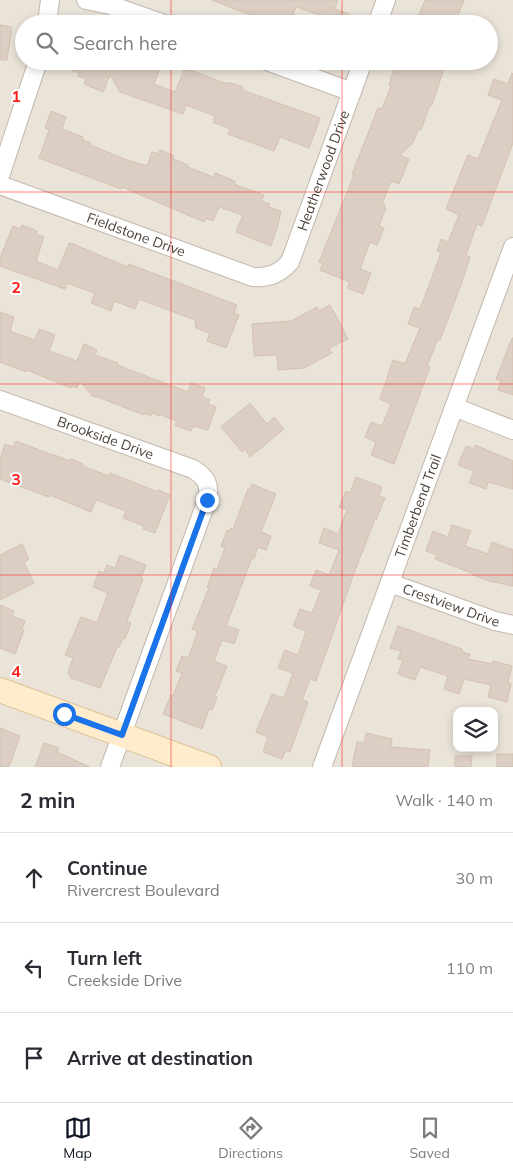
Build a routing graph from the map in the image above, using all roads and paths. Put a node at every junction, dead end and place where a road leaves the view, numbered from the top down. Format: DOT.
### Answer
graph roads {
  1 [pos="50,0"];
  2 [pos="86,0"];
  3 [pos="386,0"];
  4 [pos="48,15"];
  5 [pos="138,15"];
  6 [pos="380,15"];
  7 [pos="35,70"];
  8 [pos="292,70"];
  9 [pos="360,70"];
  10 [pos="352,92"];
  11 [pos="0,176"];
  12 [pos="0,185"];
  13 [pos="513,247"];
  14 [pos="274,275"];
  15 [pos="0,400"];
  16 [pos="454,407"];
  17 [pos="513,430"];
  18 [pos="390,583"];
  19 [pos="513,625"];
  20 [pos="0,690"];
  21 [pos="122,735"];
  22 [pos="110,767"];
  23 [pos="209,767"];
  24 [pos="322,767"];
  1 -- 4 [label="street"];
  2 -- 5 [label="street"];
  3 -- 6 [label="street"];
  7 -- 11 [label="street"];
  8 -- 10 [label="street"];
  9 -- 10 [label="street, Heatherwood Drive"];
  10 -- 14 [label="street, Heatherwood Drive"];
  12 -- 14 [label="street, Fieldstone Drive"];
  13 -- 16 [label="street, Timberbend Trail"];
  15 -- 21 [label="street, Brookside Drive"];
  16 -- 17 [label="street"];
  16 -- 18 [label="street, Timberbend Trail"];
  18 -- 19 [label="street, Crestview Drive"];
  18 -- 24 [label="street, Timberbend Trail"];
  20 -- 21 [label="street"];
  21 -- 22 [label="street"];
  21 -- 23 [label="street"];
}
